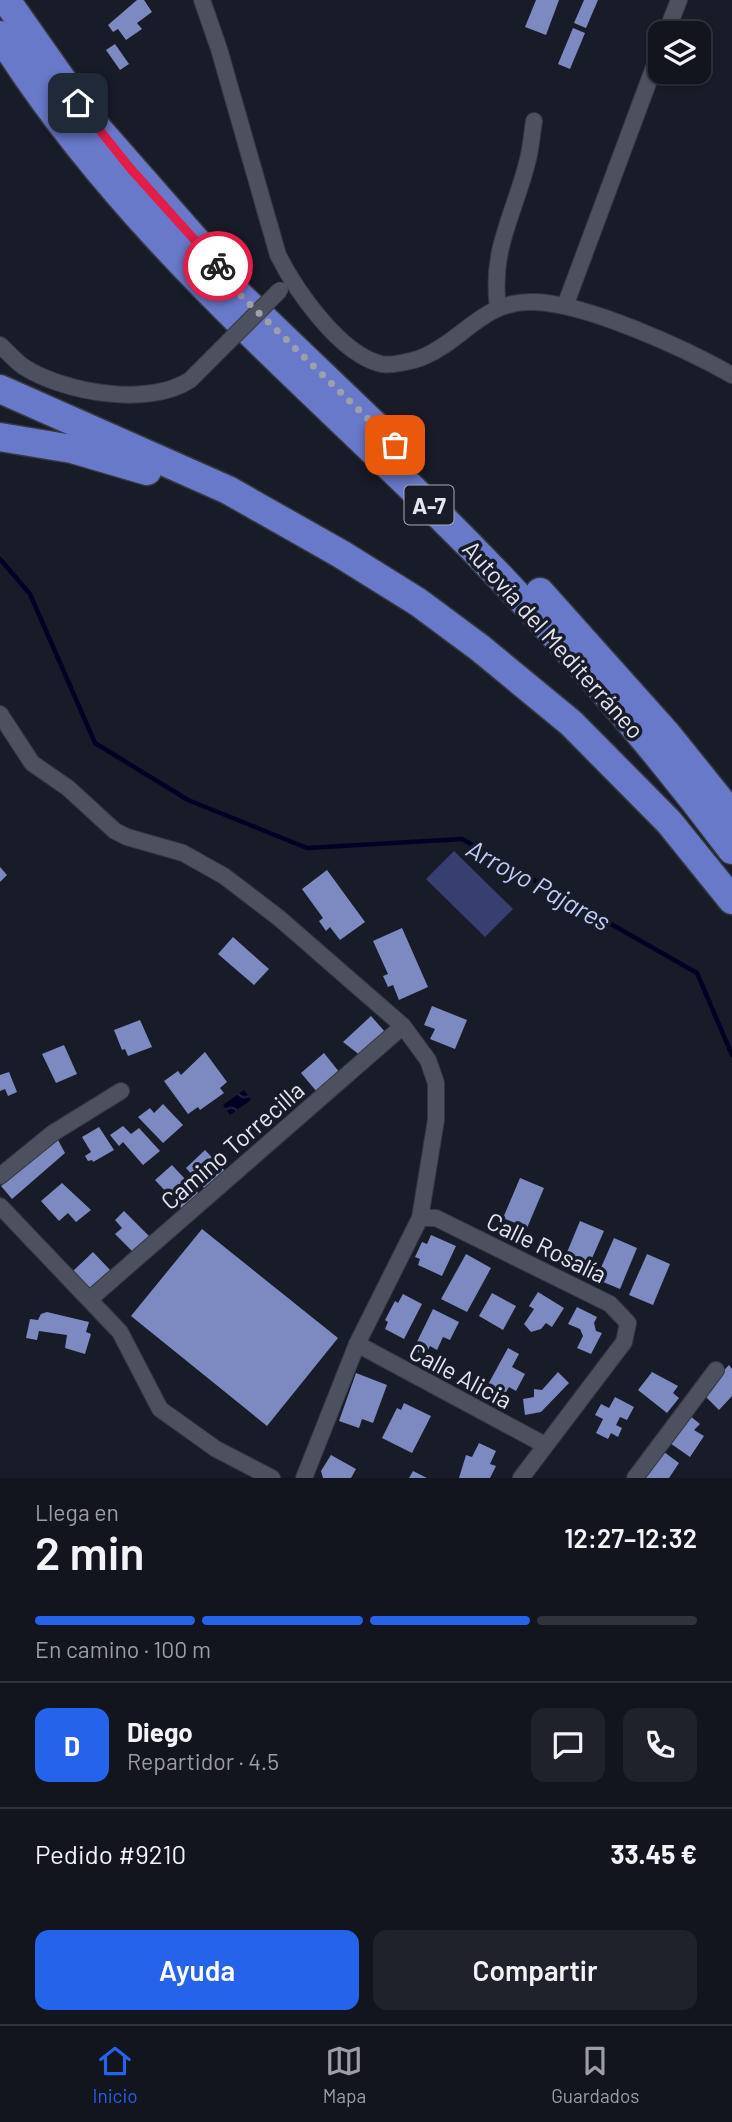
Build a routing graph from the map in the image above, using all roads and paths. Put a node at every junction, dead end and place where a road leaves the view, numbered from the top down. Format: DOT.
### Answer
graph roads {
  1 [pos="6,0"];
  2 [pos="202,0"];
  3 [pos="679,0"];
  4 [pos="671,21"];
  5 [pos="0,34"];
  6 [pos="648,83"];
  7 [pos="534,121"];
  8 [pos="108,178"];
  9 [pos="286,286"];
  10 [pos="233,288"];
  11 [pos="565,306"];
  12 [pos="498,308"];
  13 [pos="0,345"];
  14 [pos="732,376"];
  15 [pos="0,389"];
  16 [pos="0,437"];
  17 [pos="265,512"];
  18 [pos="0,713"];
  19 [pos="666,733"];
  20 [pos="732,793"];
  21 [pos="732,815"];
  22 [pos="732,850"];
  23 [pos="732,900"];
  24 [pos="403,1026"];
  25 [pos="121,1091"];
  26 [pos="0,1176"];
  27 [pos="0,1206"];
  28 [pos="420,1218"];
  29 [pos="90,1299"];
  30 [pos="357,1345"];
  31 [pos="716,1370"];
  32 [pos="545,1445"];
  33 [pos="272,1478"];
  34 [pos="304,1478"];
  35 [pos="521,1478"];
  36 [pos="635,1478"];
  1 -- 10 [label="highway"];
  2 -- 9 [label="street"];
  3 -- 4 [label="street"];
  5 -- 8 [label="highway, Autovía del Mediterráneo / A-7"];
  6 -- 11 [label="street"];
  7 -- 12 [label="street"];
  8 -- 10 [label="highway"];
  8 -- 22 [label="highway, Autovía del Mediterráneo / A-7"];
  9 -- 12 [label="street"];
  9 -- 13 [label="street, bridge"];
  10 -- 19 [label="highway"];
  11 -- 12 [label="street"];
  11 -- 14 [label="street"];
  15 -- 17 [label="highway, Autovía del Mediterráneo"];
  16 -- 17 [label="highway"];
  17 -- 23 [label="highway, Autovía del Mediterráneo"];
  18 -- 24 [label="street"];
  19 -- 20 [label="highway"];
  19 -- 21 [label="highway"];
  24 -- 28 [label="street"];
  24 -- 29 [label="street, Camino Torrecilla"];
  25 -- 26 [label="street"];
  27 -- 29 [label="street"];
  28 -- 30 [label="street"];
  28 -- 32 [label="street, Calle Rosalía"];
  29 -- 33 [label="street"];
  30 -- 32 [label="street, Calle Alicia"];
  30 -- 34 [label="street"];
  31 -- 36 [label="street"];
  32 -- 35 [label="street, Calle Rosalía"];
}
